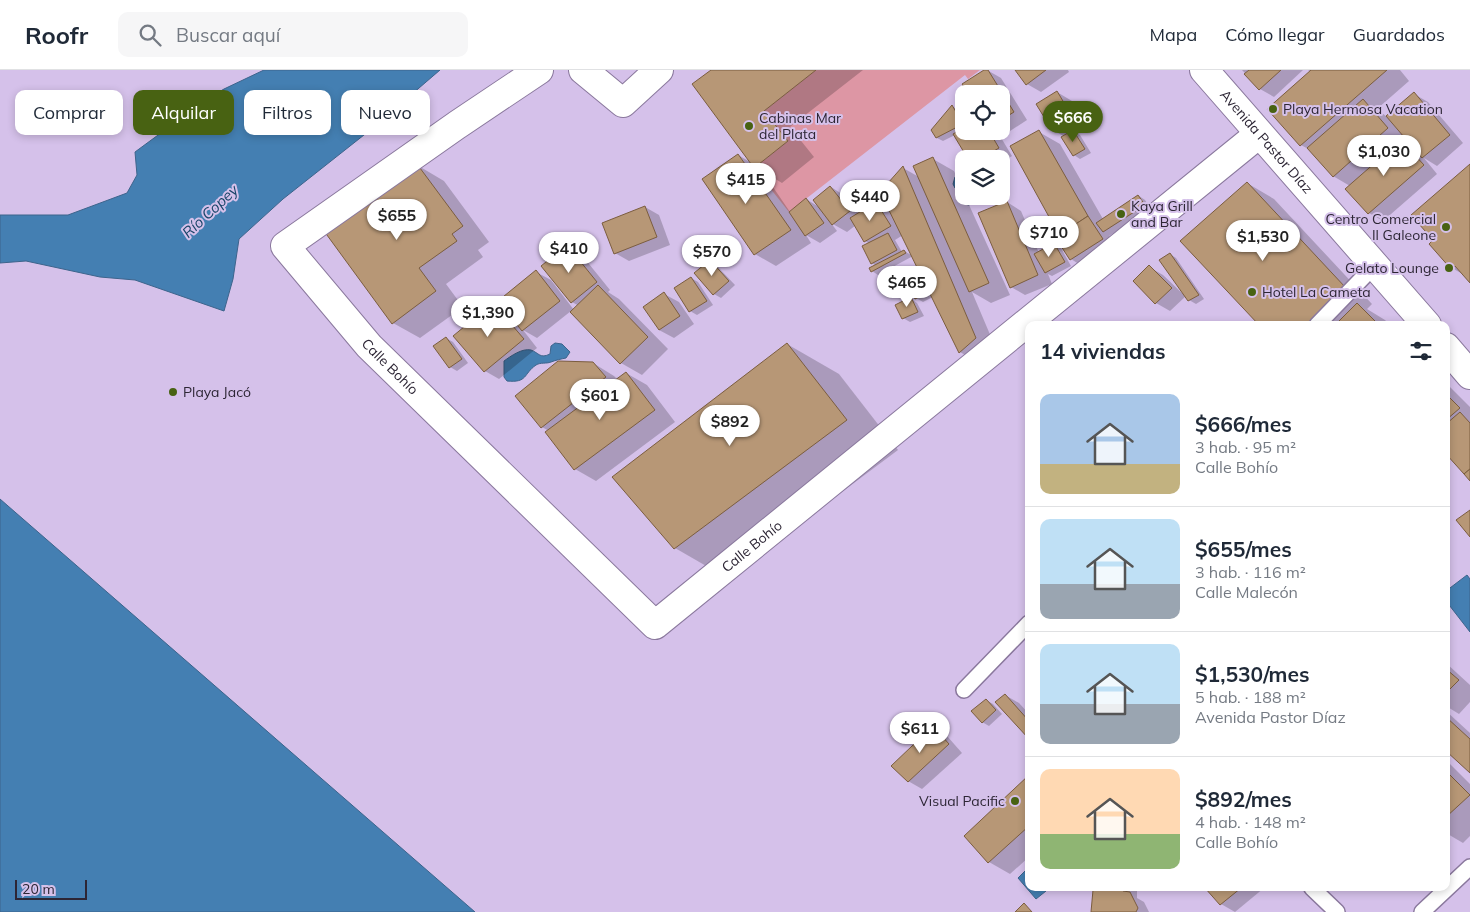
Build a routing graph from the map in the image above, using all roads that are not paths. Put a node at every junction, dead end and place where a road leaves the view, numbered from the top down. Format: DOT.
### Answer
graph roads {
  1 [pos="539,70"];
  2 [pos="583,70"];
  3 [pos="659,70"];
  4 [pos="1204,70"];
  5 [pos="1259,134"];
  6 [pos="1375,265"];
  7 [pos="1029,321"];
  8 [pos="1321,321"];
  9 [pos="1424,321"];
  10 [pos="1025,324"];
  11 [pos="1450,352"];
  12 [pos="1470,375"];
  13 [pos="1025,627"];
  14 [pos="964,690"];
  15 [pos="1470,867"];
  16 [pos="1450,886"];
  17 [pos="1315,891"];
  18 [pos="1444,891"];
  19 [pos="1338,912"];
  20 [pos="1422,912"];
  1 -- 10 [label="street, Calle Bohío"];
  2 -- 3 [label="street"];
  4 -- 5 [label="street, Avenida Pastor Díaz"];
  5 -- 6 [label="street, Avenida Pastor Díaz"];
  5 -- 7 [label="street, Calle Bohío"];
  6 -- 8 [label="lane"];
  6 -- 9 [label="street, Avenida Pastor Díaz"];
  11 -- 12 [label="street"];
  13 -- 14 [label="lane"];
  15 -- 16 [label="lane"];
  17 -- 19 [label="lane"];
  18 -- 20 [label="lane"];
}
